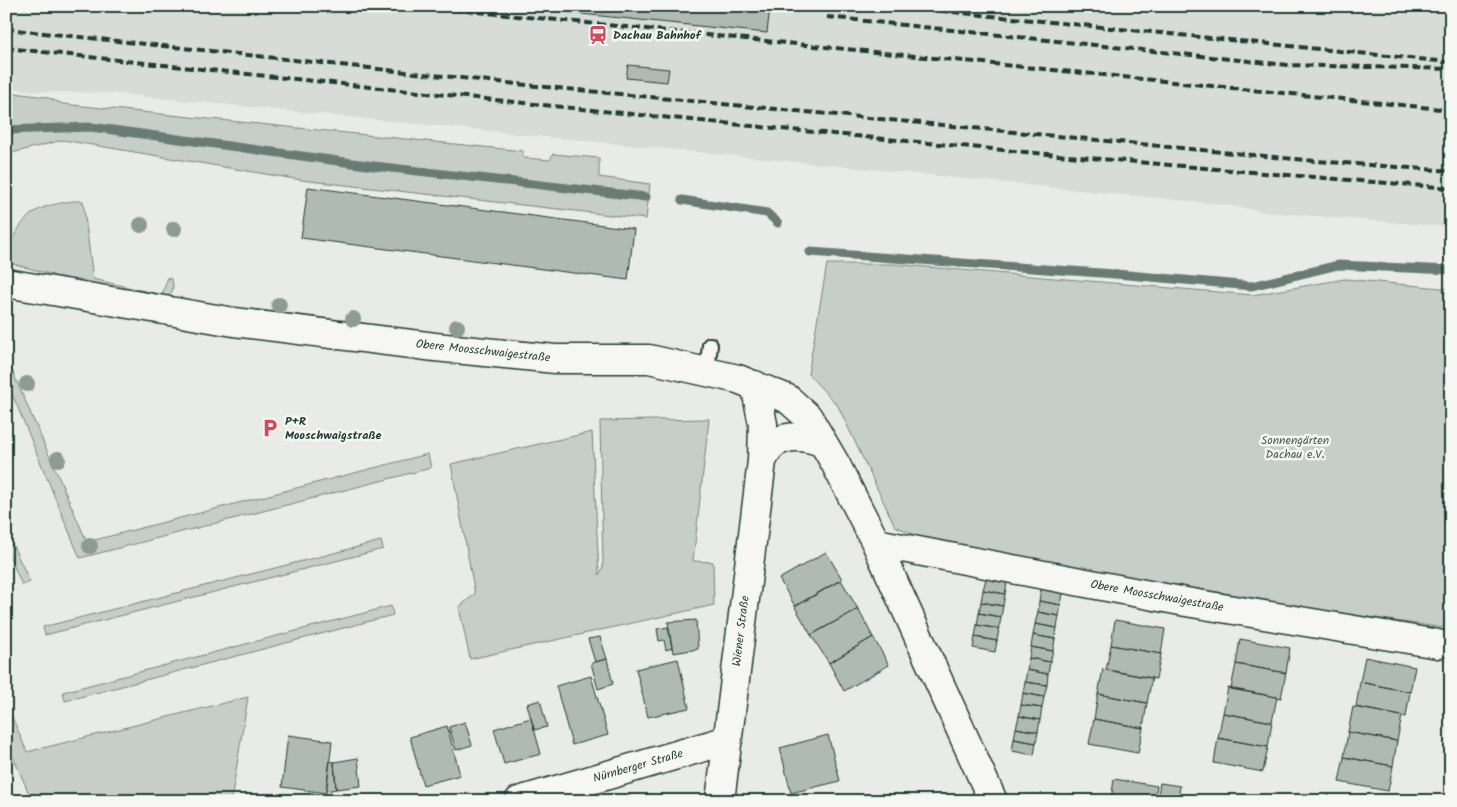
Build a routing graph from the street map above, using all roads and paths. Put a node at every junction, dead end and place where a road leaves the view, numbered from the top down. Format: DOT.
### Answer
graph roads {
  1 [pos="6,283"];
  2 [pos="710,345"];
  3 [pos="707,372"];
  4 [pos="755,385"];
  5 [pos="823,443"];
  6 [pos="762,461"];
  7 [pos="876,544"];
  8 [pos="1438,644"];
  9 [pos="728,740"];
  10 [pos="519,801"];
  11 [pos="720,801"];
  12 [pos="993,801"];
  1 -- 3 [label="street, Obere Moosschwaigestraße"];
  2 -- 3 [label="lane"];
  3 -- 4 [label="street, Obere Moosschwaigestraße"];
  4 -- 5 [label="street, Obere Moosschwaigestraße"];
  4 -- 6 [label="street, Wiener Straße"];
  5 -- 6 [label="street"];
  5 -- 7 [label="street, Obere Moosschwaigestraße"];
  6 -- 9 [label="street, Wiener Straße"];
  7 -- 8 [label="street, Obere Moosschwaigestraße"];
  7 -- 12 [label="street, Obere Moosschwaigestraße"];
  9 -- 10 [label="street, Nürnberger Straße"];
  9 -- 11 [label="street, Wiener Straße"];
}
